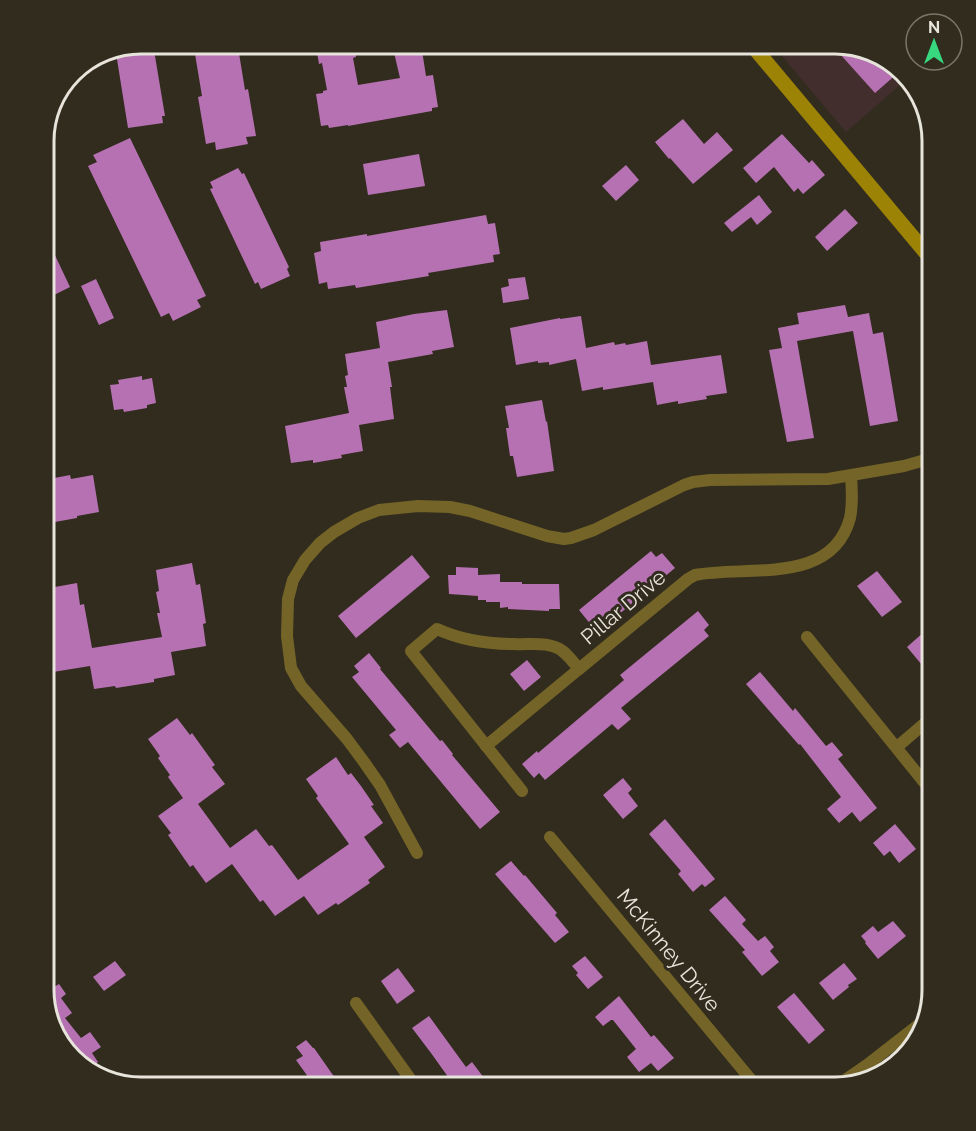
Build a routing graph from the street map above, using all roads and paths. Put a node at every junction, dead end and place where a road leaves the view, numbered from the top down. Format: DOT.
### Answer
graph roads {
  1 [pos="761,54"];
  2 [pos="922,243"];
  3 [pos="922,461"];
  4 [pos="851,476"];
  5 [pos="807,637"];
  6 [pos="579,669"];
  7 [pos="922,726"];
  8 [pos="486,746"];
  9 [pos="897,747"];
  10 [pos="922,778"];
  11 [pos="522,791"];
  12 [pos="550,837"];
  13 [pos="417,853"];
  14 [pos="356,1003"];
  15 [pos="913,1029"];
  16 [pos="855,1074"];
  17 [pos="408,1077"];
  18 [pos="748,1077"];
  1 -- 2 [label="main road"];
  3 -- 4 [label="street"];
  4 -- 6 [label="street, Pillar Drive"];
  4 -- 13 [label="street"];
  5 -- 9 [label="street"];
  6 -- 8 [label="street"];
  6 -- 8 [label="street, Pillar Drive"];
  7 -- 9 [label="street"];
  8 -- 11 [label="street, Pillar Drive"];
  9 -- 10 [label="street"];
  12 -- 18 [label="street, McKinney Drive"];
  14 -- 17 [label="street"];
  15 -- 16 [label="street"];
}
